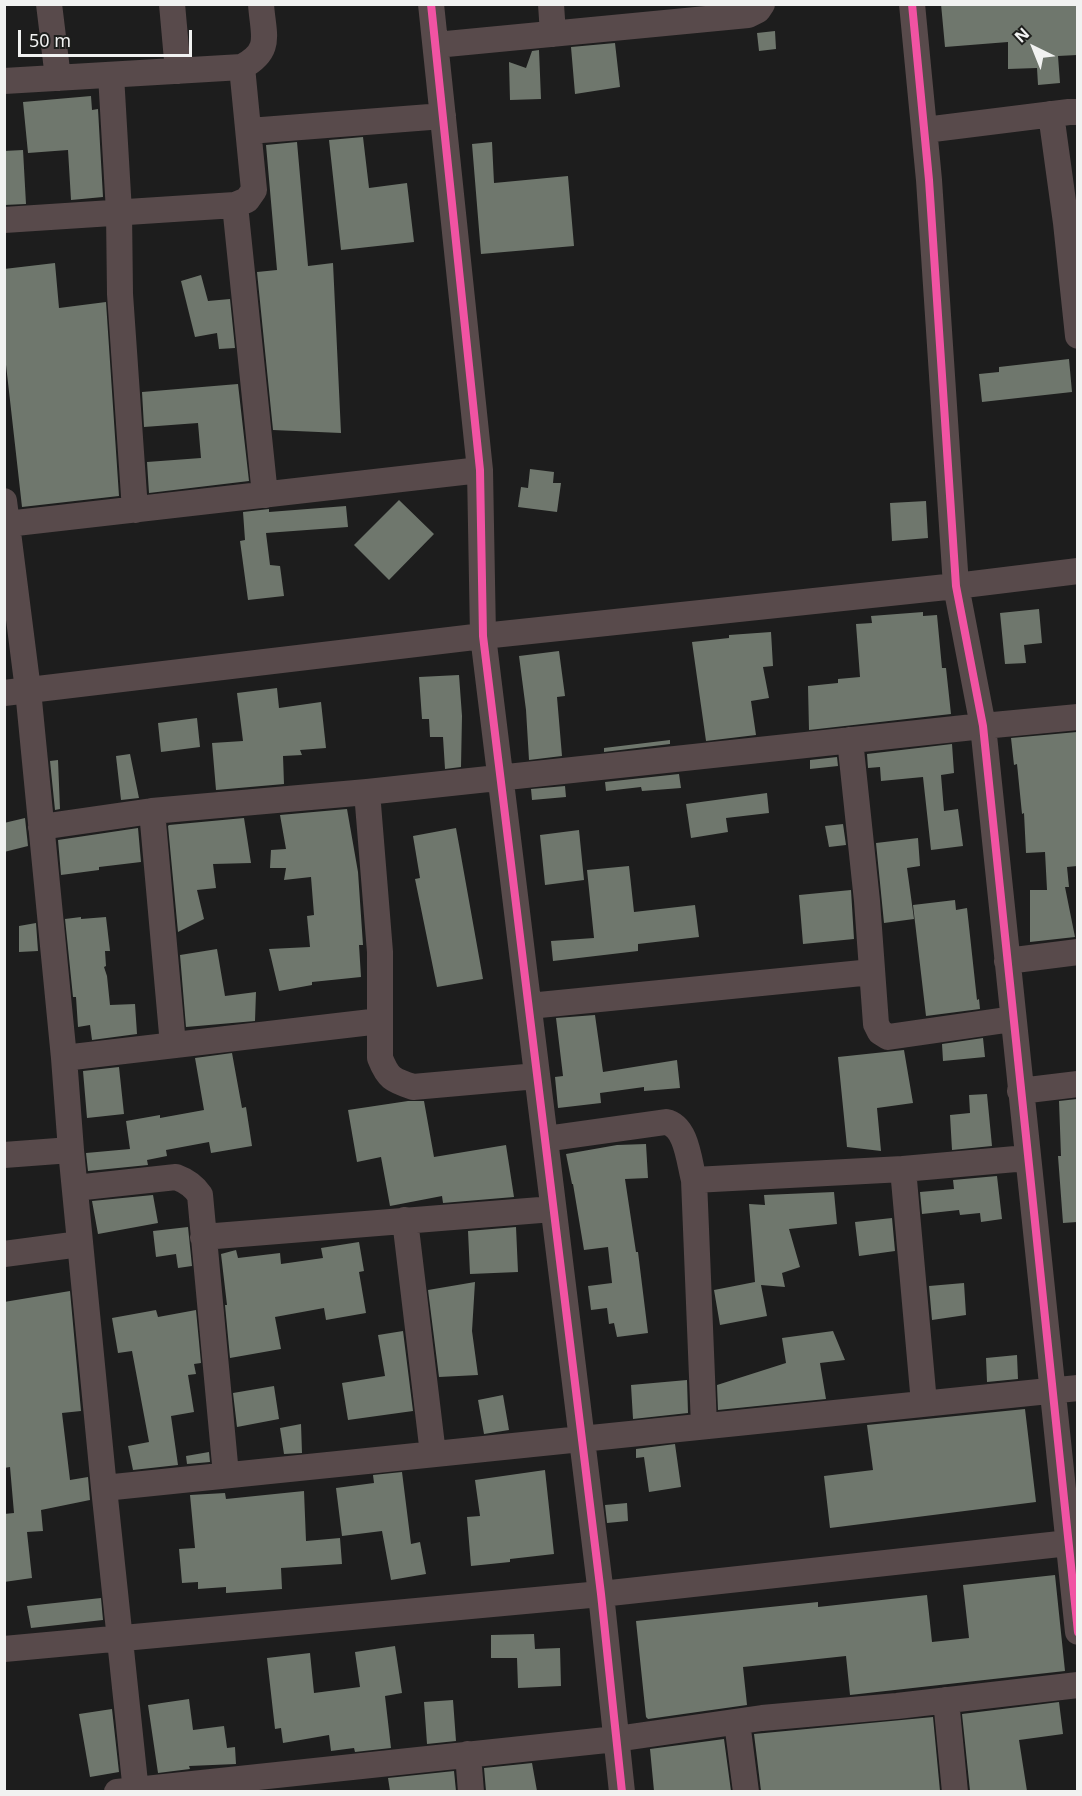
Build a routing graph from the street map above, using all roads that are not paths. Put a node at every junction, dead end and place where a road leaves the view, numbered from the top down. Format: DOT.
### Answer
graph roads {
  1 [pos="49,4"];
  2 [pos="172,4"];
  3 [pos="261,4"];
  4 [pos="431,4"];
  5 [pos="550,4"];
  6 [pos="762,4"];
  7 [pos="912,4"];
  8 [pos="553,34"];
  9 [pos="436,45"];
  10 [pos="242,67"];
  11 [pos="178,70"];
  12 [pos="111,75"];
  13 [pos="58,78"];
  14 [pos="4,81"];
  15 [pos="1077,112"];
  16 [pos="1052,114"];
  17 [pos="443,116"];
  18 [pos="925,130"];
  19 [pos="249,131"];
  20 [pos="235,205"];
  21 [pos="118,212"];
  22 [pos="4,220"];
  23 [pos="1077,336"];
  24 [pos="480,470"];
  25 [pos="265,495"];
  26 [pos="135,510"];
  27 [pos="6,513"];
  28 [pos="1077,571"];
  29 [pos="956,586"];
  30 [pos="483,636"];
  31 [pos="16,691"];
  32 [pos="1077,717"];
  33 [pos="983,726"];
  34 [pos="850,740"];
  35 [pos="501,777"];
  36 [pos="367,792"];
  37 [pos="152,811"];
  38 [pos="41,827"];
  39 [pos="1077,952"];
  40 [pos="1007,961"];
  41 [pos="872,972"];
  42 [pos="529,1006"];
  43 [pos="1013,1019"];
  44 [pos="380,1021"];
  45 [pos="173,1045"];
  46 [pos="64,1058"];
  47 [pos="537,1076"];
  48 [pos="1077,1084"];
  49 [pos="1020,1091"];
  50 [pos="545,1139"];
  51 [pos="71,1150"];
  52 [pos="4,1155"];
  53 [pos="1027,1158"];
  54 [pos="903,1169"];
  55 [pos="694,1180"];
  56 [pos="75,1188"];
  57 [pos="553,1209"];
  58 [pos="405,1220"];
  59 [pos="203,1237"];
  60 [pos="80,1244"];
  61 [pos="4,1254"];
  62 [pos="1077,1388"];
  63 [pos="1051,1390"];
  64 [pos="924,1403"];
  65 [pos="704,1426"];
  66 [pos="582,1439"];
  67 [pos="434,1454"];
  68 [pos="226,1475"];
  69 [pos="104,1488"];
  70 [pos="1072,1542"];
  71 [pos="601,1594"];
  72 [pos="1077,1632"];
  73 [pos="118,1638"];
  74 [pos="4,1649"];
  75 [pos="1077,1685"];
  76 [pos="946,1700"];
  77 [pos="736,1722"];
  78 [pos="616,1739"];
  79 [pos="468,1754"];
  80 [pos="261,1784"];
  81 [pos="129,1791"];
  82 [pos="471,1791"];
  83 [pos="622,1791"];
  84 [pos="746,1791"];
  85 [pos="955,1791"];
  1 -- 13 [label="street"];
  2 -- 11 [label="street"];
  3 -- 10 [label="street"];
  4 -- 9 [label="street"];
  5 -- 8 [label="street"];
  6 -- 8 [label="street"];
  7 -- 18 [label="street"];
  8 -- 9 [label="street"];
  9 -- 17 [label="street"];
  10 -- 11 [label="street"];
  10 -- 19 [label="street"];
  11 -- 12 [label="street"];
  12 -- 13 [label="street"];
  12 -- 21 [label="street"];
  13 -- 14 [label="street"];
  15 -- 16 [label="street"];
  16 -- 18 [label="street"];
  16 -- 23 [label="street"];
  17 -- 19 [label="street"];
  17 -- 24 [label="street"];
  18 -- 29 [label="street"];
  19 -- 20 [label="street"];
  20 -- 21 [label="street"];
  20 -- 25 [label="street"];
  21 -- 22 [label="street"];
  21 -- 26 [label="street"];
  24 -- 25 [label="street"];
  24 -- 30 [label="street"];
  25 -- 26 [label="street"];
  26 -- 27 [label="street"];
  27 -- 31 [label="street"];
  28 -- 29 [label="street"];
  29 -- 30 [label="street"];
  29 -- 33 [label="street"];
  30 -- 31 [label="street"];
  30 -- 35 [label="street"];
  31 -- 38 [label="street"];
  32 -- 33 [label="street"];
  33 -- 34 [label="street"];
  33 -- 40 [label="street"];
  34 -- 35 [label="street"];
  34 -- 41 [label="street"];
  35 -- 36 [label="street"];
  35 -- 42 [label="street"];
  36 -- 37 [label="street"];
  36 -- 44 [label="street"];
  37 -- 38 [label="street"];
  37 -- 45 [label="street"];
  38 -- 46 [label="street"];
  39 -- 40 [label="street"];
  40 -- 43 [label="street"];
  41 -- 42 [label="street"];
  41 -- 43 [label="street"];
  42 -- 47 [label="street"];
  43 -- 49 [label="street"];
  44 -- 45 [label="street"];
  44 -- 47 [label="street"];
  45 -- 46 [label="street"];
  46 -- 51 [label="street"];
  47 -- 50 [label="street"];
  48 -- 49 [label="street"];
  49 -- 53 [label="street"];
  50 -- 55 [label="street"];
  50 -- 57 [label="street"];
  51 -- 52 [label="street"];
  51 -- 56 [label="street"];
  53 -- 54 [label="street"];
  53 -- 63 [label="street"];
  54 -- 55 [label="street"];
  54 -- 64 [label="street"];
  55 -- 65 [label="street"];
  56 -- 59 [label="street"];
  56 -- 60 [label="street"];
  57 -- 58 [label="street"];
  57 -- 66 [label="street"];
  58 -- 59 [label="street"];
  58 -- 67 [label="street"];
  59 -- 68 [label="street"];
  60 -- 61 [label="street"];
  60 -- 69 [label="street"];
  62 -- 63 [label="street"];
  63 -- 64 [label="street"];
  63 -- 70 [label="street"];
  64 -- 65 [label="street"];
  65 -- 66 [label="street"];
  66 -- 67 [label="street"];
  66 -- 71 [label="street"];
  67 -- 68 [label="street"];
  68 -- 69 [label="street"];
  69 -- 73 [label="street"];
  70 -- 71 [label="street"];
  70 -- 72 [label="street"];
  71 -- 73 [label="street"];
  71 -- 78 [label="street"];
  73 -- 74 [label="street"];
  73 -- 81 [label="street"];
  75 -- 76 [label="street"];
  76 -- 77 [label="street"];
  76 -- 85 [label="street"];
  77 -- 78 [label="street"];
  77 -- 84 [label="street"];
  78 -- 79 [label="street"];
  78 -- 83 [label="street"];
  79 -- 80 [label="street"];
  79 -- 82 [label="street"];
  80 -- 81 [label="street"];
}
